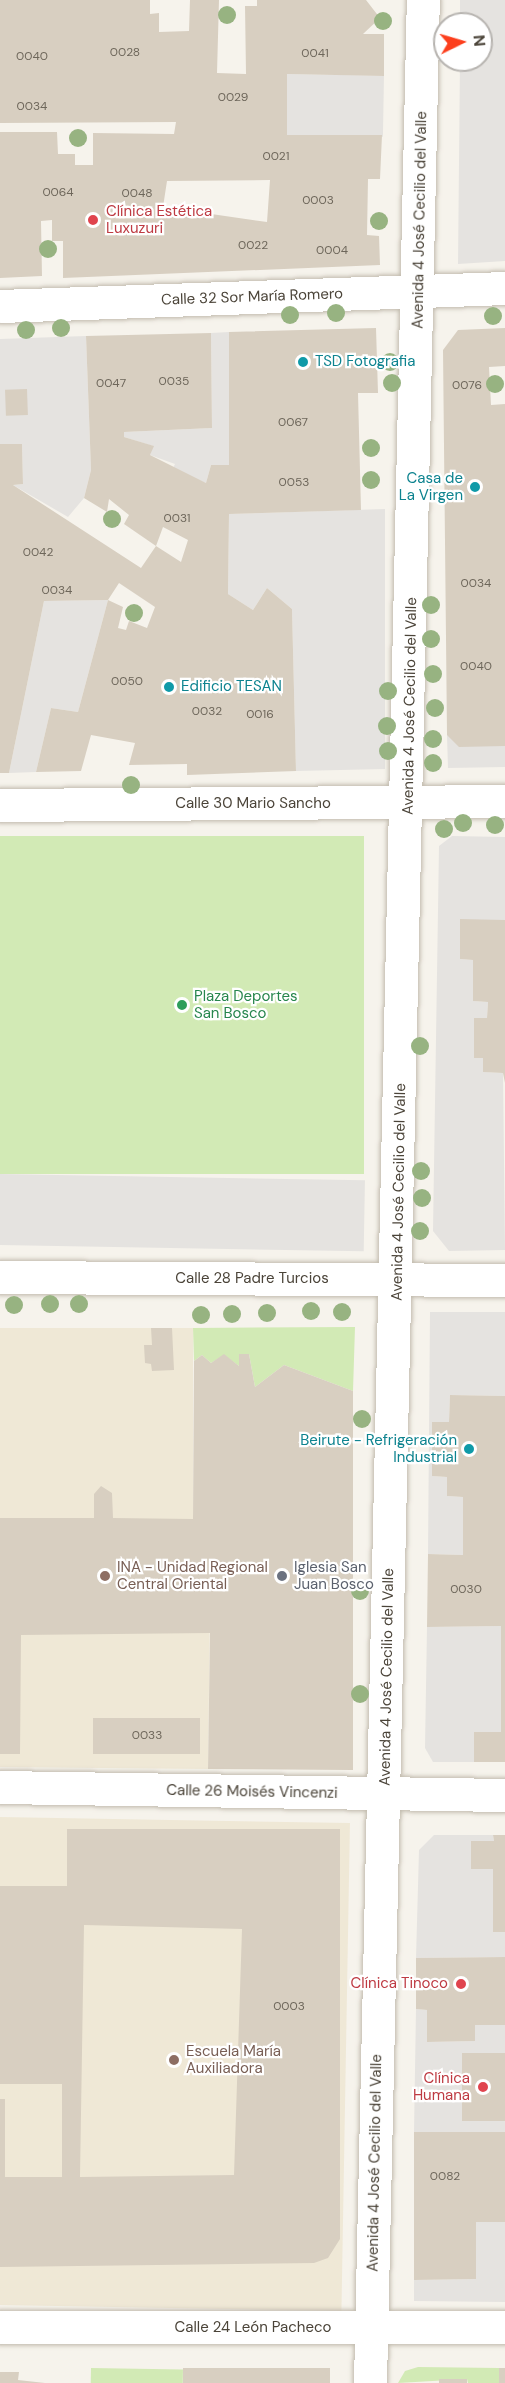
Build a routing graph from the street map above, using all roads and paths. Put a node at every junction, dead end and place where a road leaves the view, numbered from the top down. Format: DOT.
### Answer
graph roads {
  1 [pos="423,0"];
  2 [pos="505,288"];
  3 [pos="419,291"];
  4 [pos="0,306"];
  5 [pos="505,801"];
  6 [pos="408,802"];
  7 [pos="0,805"];
  8 [pos="0,1277"];
  9 [pos="397,1280"];
  10 [pos="505,1280"];
  11 [pos="0,1787"];
  12 [pos="384,1795"];
  13 [pos="505,1795"];
  14 [pos="505,2326"];
  15 [pos="0,2327"];
  16 [pos="371,2328"];
  17 [pos="370,2383"];
  1 -- 3 [label="street, Avenida 4 José Cecilio del Valle"];
  2 -- 3 [label="street, Calle 32 Sor María Romero"];
  3 -- 4 [label="street, Calle 32 Sor María Romero"];
  3 -- 6 [label="street, Avenida 4 José Cecilio del Valle"];
  5 -- 6 [label="street, Calle 30 Mario Sancho"];
  6 -- 7 [label="street, Calle 30 Mario Sancho"];
  6 -- 9 [label="street, Avenida 4 José Cecilio del Valle"];
  8 -- 9 [label="street, Calle 28 Padre Turcios"];
  9 -- 10 [label="street, Calle 28 Padre Turcios"];
  9 -- 12 [label="street, Avenida 4 José Cecilio del Valle"];
  11 -- 12 [label="street, Calle 26 Moisés Vincenzi"];
  12 -- 13 [label="street, Calle 26 Moisés Vincenzi"];
  12 -- 16 [label="street, Avenida 4 José Cecilio del Valle"];
  14 -- 16 [label="street, Calle 24 León Pacheco"];
  15 -- 16 [label="street, Calle 24 León Pacheco"];
  16 -- 17 [label="street, Avenida 4 José Cecilio del Valle"];
}
